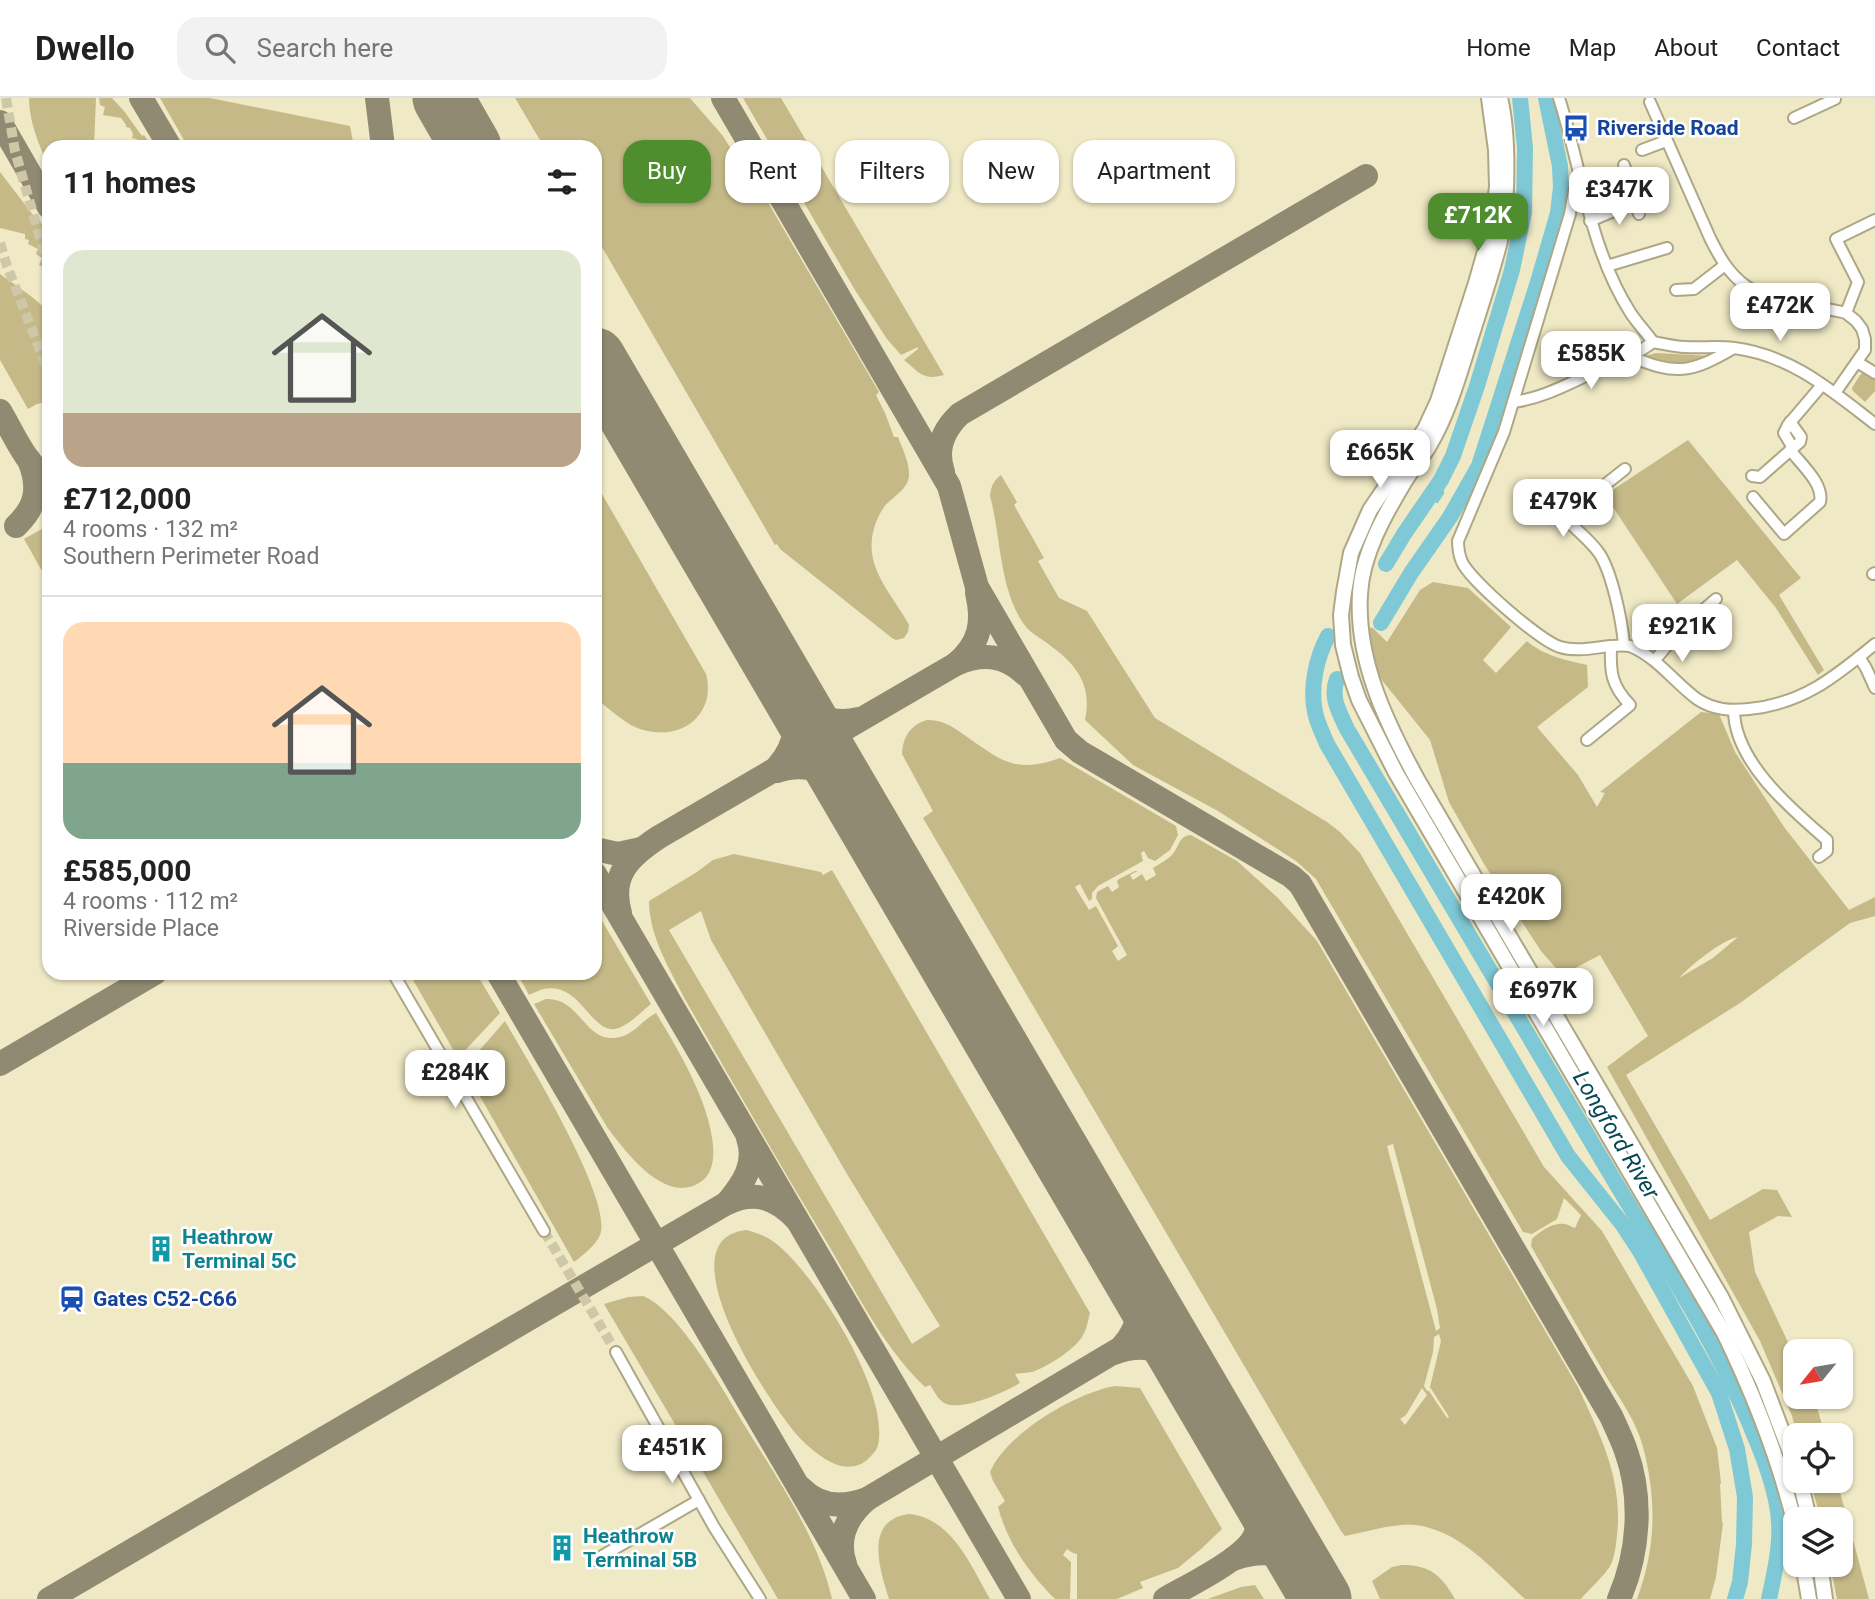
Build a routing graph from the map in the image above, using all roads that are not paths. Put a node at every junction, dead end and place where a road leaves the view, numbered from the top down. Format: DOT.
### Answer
graph roads {
  1 [pos="1489,98"];
  2 [pos="1500,98"];
  3 [pos="1559,98"];
  4 [pos="1835,98"];
  5 [pos="1650,102"];
  6 [pos="1794,118"];
  7 [pos="1666,141"];
  8 [pos="1642,150"];
  9 [pos="1624,165"];
  10 [pos="1581,187"];
  11 [pos="1635,202"];
  12 [pos="1639,214"];
  13 [pos="1875,220"];
  14 [pos="1590,221"];
  15 [pos="1667,248"];
  16 [pos="1725,265"];
  17 [pos="1607,266"];
  18 [pos="1676,290"];
  19 [pos="1846,313"];
  20 [pos="1653,342"];
  21 [pos="1734,348"];
  22 [pos="1630,356"];
  23 [pos="1857,362"];
  24 [pos="1875,373"];
  25 [pos="1822,385"];
  26 [pos="1835,393"];
  27 [pos="1513,402"];
  28 [pos="1875,424"];
  29 [pos="1792,449"];
  30 [pos="1626,469"];
  31 [pos="1752,476"];
  32 [pos="1753,497"];
  33 [pos="1540,512"];
  34 [pos="1564,517"];
  35 [pos="1716,598"];
  36 [pos="1875,644"];
  37 [pos="1624,645"];
  38 [pos="1611,646"];
  39 [pos="1859,657"];
  40 [pos="1655,660"];
  41 [pos="1875,688"];
  42 [pos="1734,711"];
  43 [pos="1587,740"];
  44 [pos="1819,857"];
  45 [pos="397,980"];
  46 [pos="544,1231"];
  47 [pos="616,1352"];
  48 [pos="1783,1434"];
  49 [pos="699,1500"];
  50 [pos="1790,1507"];
  51 [pos="595,1560"];
  52 [pos="1805,1577"];
  53 [pos="1822,1577"];
  54 [pos="760,1599"];
  55 [pos="1809,1599"];
  56 [pos="1825,1599"];
  1 -- 50 [label="street"];
  2 -- 48 [label="street"];
  3 -- 10 [label="street"];
  4 -- 6 [label="street"];
  5 -- 7 [label="street"];
  7 -- 8 [label="street"];
  7 -- 16 [label="street"];
  9 -- 11 [label="street"];
  10 -- 14 [label="street"];
  10 -- 27 [label="street"];
  11 -- 12 [label="street"];
  11 -- 14 [label="street"];
  13 -- 19 [label="street"];
  14 -- 17 [label="street"];
  15 -- 17 [label="street"];
  16 -- 18 [label="street"];
  16 -- 19 [label="street"];
  17 -- 20 [label="street"];
  19 -- 23 [label="street"];
  20 -- 21 [label="street"];
  20 -- 22 [label="street"];
  21 -- 22 [label="street"];
  21 -- 25 [label="street"];
  22 -- 27 [label="street"];
  23 -- 24 [label="street"];
  23 -- 26 [label="street"];
  25 -- 26 [label="street"];
  25 -- 29 [label="street"];
  26 -- 28 [label="street"];
  27 -- 38 [label="street"];
  29 -- 31 [label="street"];
  29 -- 32 [label="street"];
  30 -- 34 [label="street"];
  33 -- 34 [label="street"];
  34 -- 37 [label="street"];
  35 -- 40 [label="street"];
  36 -- 39 [label="street"];
  37 -- 38 [label="street"];
  37 -- 40 [label="street"];
  38 -- 43 [label="street"];
  39 -- 41 [label="street"];
  39 -- 42 [label="street"];
  40 -- 42 [label="street"];
  42 -- 44 [label="street"];
  45 -- 46 [label="street"];
  47 -- 49 [label="street"];
  49 -- 51 [label="street"];
  49 -- 54 [label="street"];
  52 -- 55 [label="street"];
  53 -- 56 [label="street"];
}
